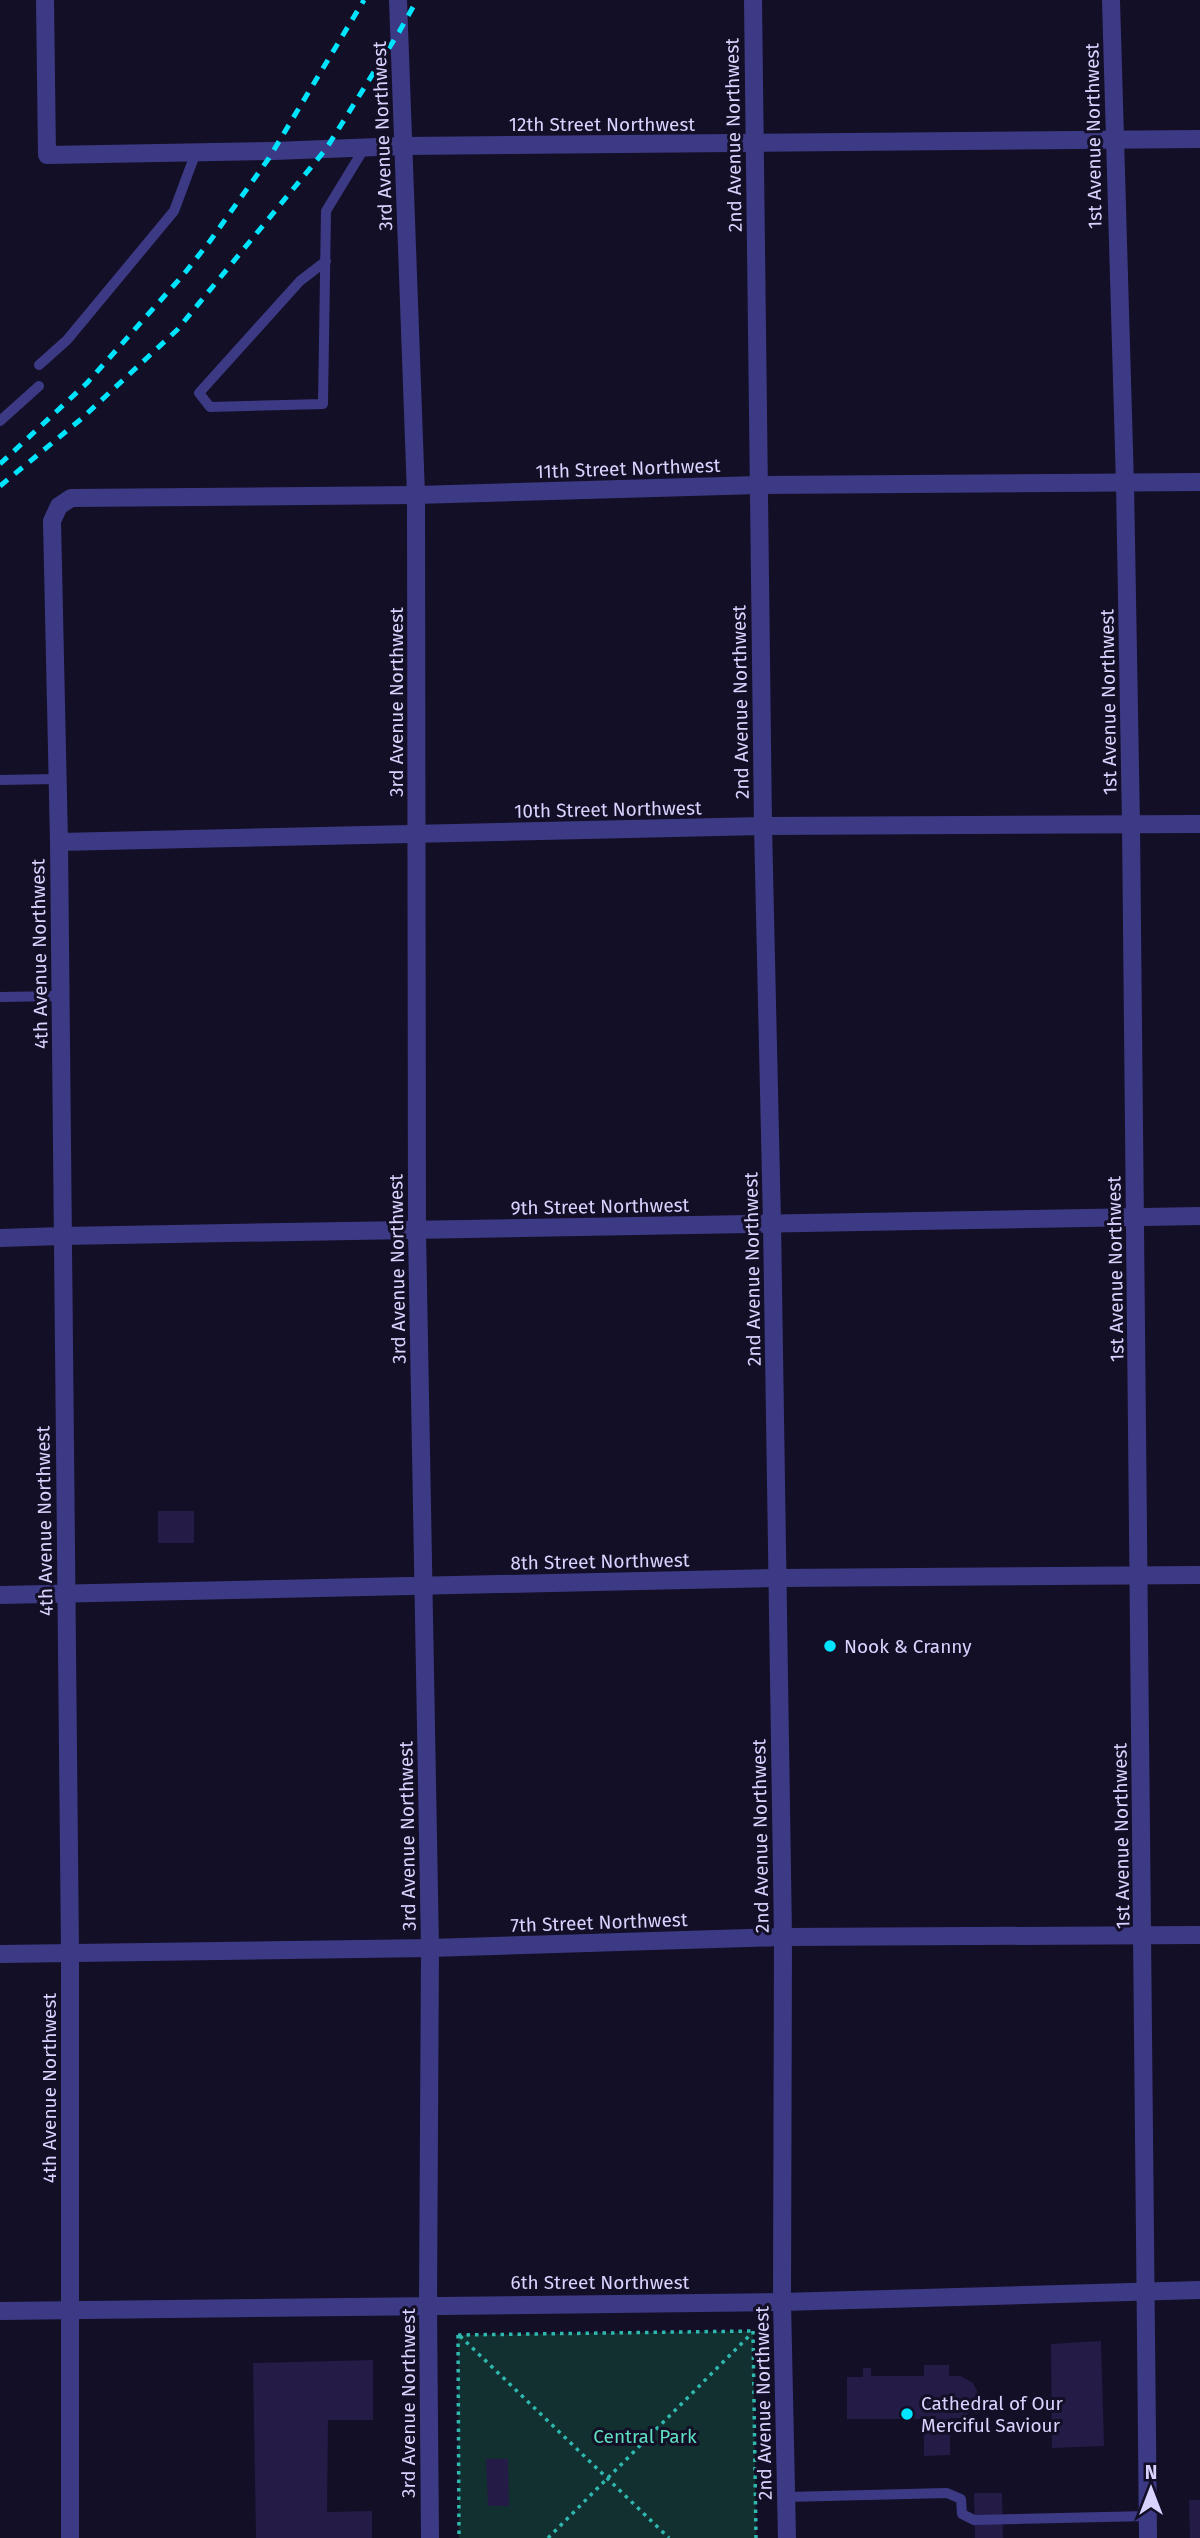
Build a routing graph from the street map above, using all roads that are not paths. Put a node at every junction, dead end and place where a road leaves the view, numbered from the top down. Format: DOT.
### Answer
graph roads {
  1 [pos="45,0"];
  2 [pos="398,0"];
  3 [pos="753,0"];
  4 [pos="1111,0"];
  5 [pos="1200,139"];
  6 [pos="1114,140"];
  7 [pos="754,145"];
  8 [pos="403,146"];
  9 [pos="365,147"];
  10 [pos="196,152"];
  11 [pos="326,261"];
  12 [pos="39,365"];
  13 [pos="39,386"];
  14 [pos="0,421"];
  15 [pos="1200,482"];
  16 [pos="1125,484"];
  17 [pos="759,485"];
  18 [pos="416,495"];
  19 [pos="59,506"];
  20 [pos="57,779"];
  21 [pos="0,780"];
  22 [pos="1200,824"];
  23 [pos="1131,825"];
  24 [pos="763,826"];
  25 [pos="417,834"];
  26 [pos="59,842"];
  27 [pos="60,996"];
  28 [pos="0,997"];
  29 [pos="1200,1216"];
  30 [pos="1136,1218"];
  31 [pos="772,1223"];
  32 [pos="417,1231"];
  33 [pos="62,1236"];
  34 [pos="0,1237"];
  35 [pos="1200,1574"];
  36 [pos="1139,1576"];
  37 [pos="778,1578"];
  38 [pos="423,1586"];
  39 [pos="65,1594"];
  40 [pos="0,1595"];
  41 [pos="1200,1935"];
  42 [pos="1143,1936"];
  43 [pos="783,1937"];
  44 [pos="430,1948"];
  45 [pos="70,1952"];
  46 [pos="0,1954"];
  47 [pos="1200,2290"];
  48 [pos="1145,2291"];
  49 [pos="782,2302"];
  50 [pos="428,2305"];
  51 [pos="70,2310"];
  52 [pos="0,2311"];
  53 [pos="787,2497"];
  54 [pos="1147,2516"];
  55 [pos="70,2538"];
  56 [pos="430,2538"];
  57 [pos="787,2538"];
  58 [pos="1147,2538"];
  1 -- 10 [label="street, 12th Street Northwest"];
  2 -- 8 [label="street, 3rd Avenue Northwest"];
  3 -- 7 [label="street, 2nd Avenue Northwest"];
  4 -- 6 [label="street, 1st Avenue Northwest"];
  5 -- 6 [label="street, 12th Street Northwest"];
  6 -- 7 [label="street, 12th Street Northwest"];
  6 -- 16 [label="street, 1st Avenue Northwest"];
  7 -- 8 [label="street, 12th Street Northwest"];
  7 -- 17 [label="street, 2nd Avenue Northwest"];
  8 -- 9 [label="street, 12th Street Northwest"];
  8 -- 18 [label="street, 3rd Avenue Northwest"];
  9 -- 10 [label="street, 12th Street Northwest"];
  9 -- 11 [label="lane"];
  10 -- 12 [label="lane"];
  11 -- 11 [label="lane"];
  13 -- 14 [label="lane"];
  15 -- 16 [label="street, 11th Street Northwest"];
  16 -- 17 [label="street, 11th Street Northwest"];
  16 -- 23 [label="street, 1st Avenue Northwest"];
  17 -- 18 [label="street, 11th Street Northwest"];
  17 -- 24 [label="street, 2nd Avenue Northwest"];
  18 -- 19 [label="street, 11th Street Northwest"];
  18 -- 25 [label="street, 3rd Avenue Northwest"];
  19 -- 20 [label="street, 4th Avenue Northwest"];
  20 -- 21 [label="lane"];
  20 -- 26 [label="street, 4th Avenue Northwest"];
  22 -- 23 [label="street, 10th Street Northwest"];
  23 -- 24 [label="street, 10th Street Northwest"];
  23 -- 30 [label="street, 1st Avenue Northwest"];
  24 -- 25 [label="street, 10th Street Northwest"];
  24 -- 31 [label="street, 2nd Avenue Northwest"];
  25 -- 26 [label="street, 10th Street Northwest"];
  25 -- 32 [label="street, 3rd Avenue Northwest"];
  26 -- 27 [label="street, 4th Avenue Northwest"];
  27 -- 28 [label="lane"];
  27 -- 33 [label="street, 4th Avenue Northwest"];
  29 -- 30 [label="street, 9th Street Northwest"];
  30 -- 31 [label="street, 9th Street Northwest"];
  30 -- 36 [label="street, 1st Avenue Northwest"];
  31 -- 32 [label="street, 9th Street Northwest"];
  31 -- 37 [label="street, 2nd Avenue Northwest"];
  32 -- 33 [label="street, 9th Street Northwest"];
  32 -- 38 [label="street, 3rd Avenue Northwest"];
  33 -- 34 [label="street, 9th Street Northwest"];
  33 -- 39 [label="street, 4th Avenue Northwest"];
  35 -- 36 [label="street, 8th Street Northwest"];
  36 -- 37 [label="street, 8th Street Northwest"];
  36 -- 42 [label="street, 1st Avenue Northwest"];
  37 -- 38 [label="street, 8th Street Northwest"];
  37 -- 43 [label="street, 2nd Avenue Northwest"];
  38 -- 39 [label="street, 8th Street Northwest"];
  38 -- 44 [label="street, 3rd Avenue Northwest"];
  39 -- 40 [label="street, 8th Street Northwest"];
  39 -- 45 [label="street, 4th Avenue Northwest"];
  41 -- 42 [label="street, 7th Street Northwest"];
  42 -- 43 [label="street, 7th Street Northwest"];
  42 -- 48 [label="street, 1st Avenue Northwest"];
  43 -- 44 [label="street, 7th Street Northwest"];
  43 -- 49 [label="street, 2nd Avenue Northwest"];
  44 -- 45 [label="street, 7th Street Northwest"];
  44 -- 50 [label="street, 3rd Avenue Northwest"];
  45 -- 46 [label="street, 7th Street Northwest"];
  45 -- 51 [label="street, 4th Avenue Northwest"];
  47 -- 48 [label="street, 6th Street Northwest"];
  48 -- 49 [label="street, 6th Street Northwest"];
  48 -- 54 [label="street, 1st Avenue Northwest"];
  49 -- 50 [label="street, 6th Street Northwest"];
  49 -- 53 [label="street, 2nd Avenue Northwest"];
  50 -- 51 [label="street, 6th Street Northwest"];
  50 -- 56 [label="street, 3rd Avenue Northwest"];
  51 -- 52 [label="street, 6th Street Northwest"];
  51 -- 55 [label="street, 4th Avenue Northwest"];
  53 -- 54 [label="lane"];
  53 -- 57 [label="street, 2nd Avenue Northwest"];
  54 -- 58 [label="street, 1st Avenue Northwest"];
}
